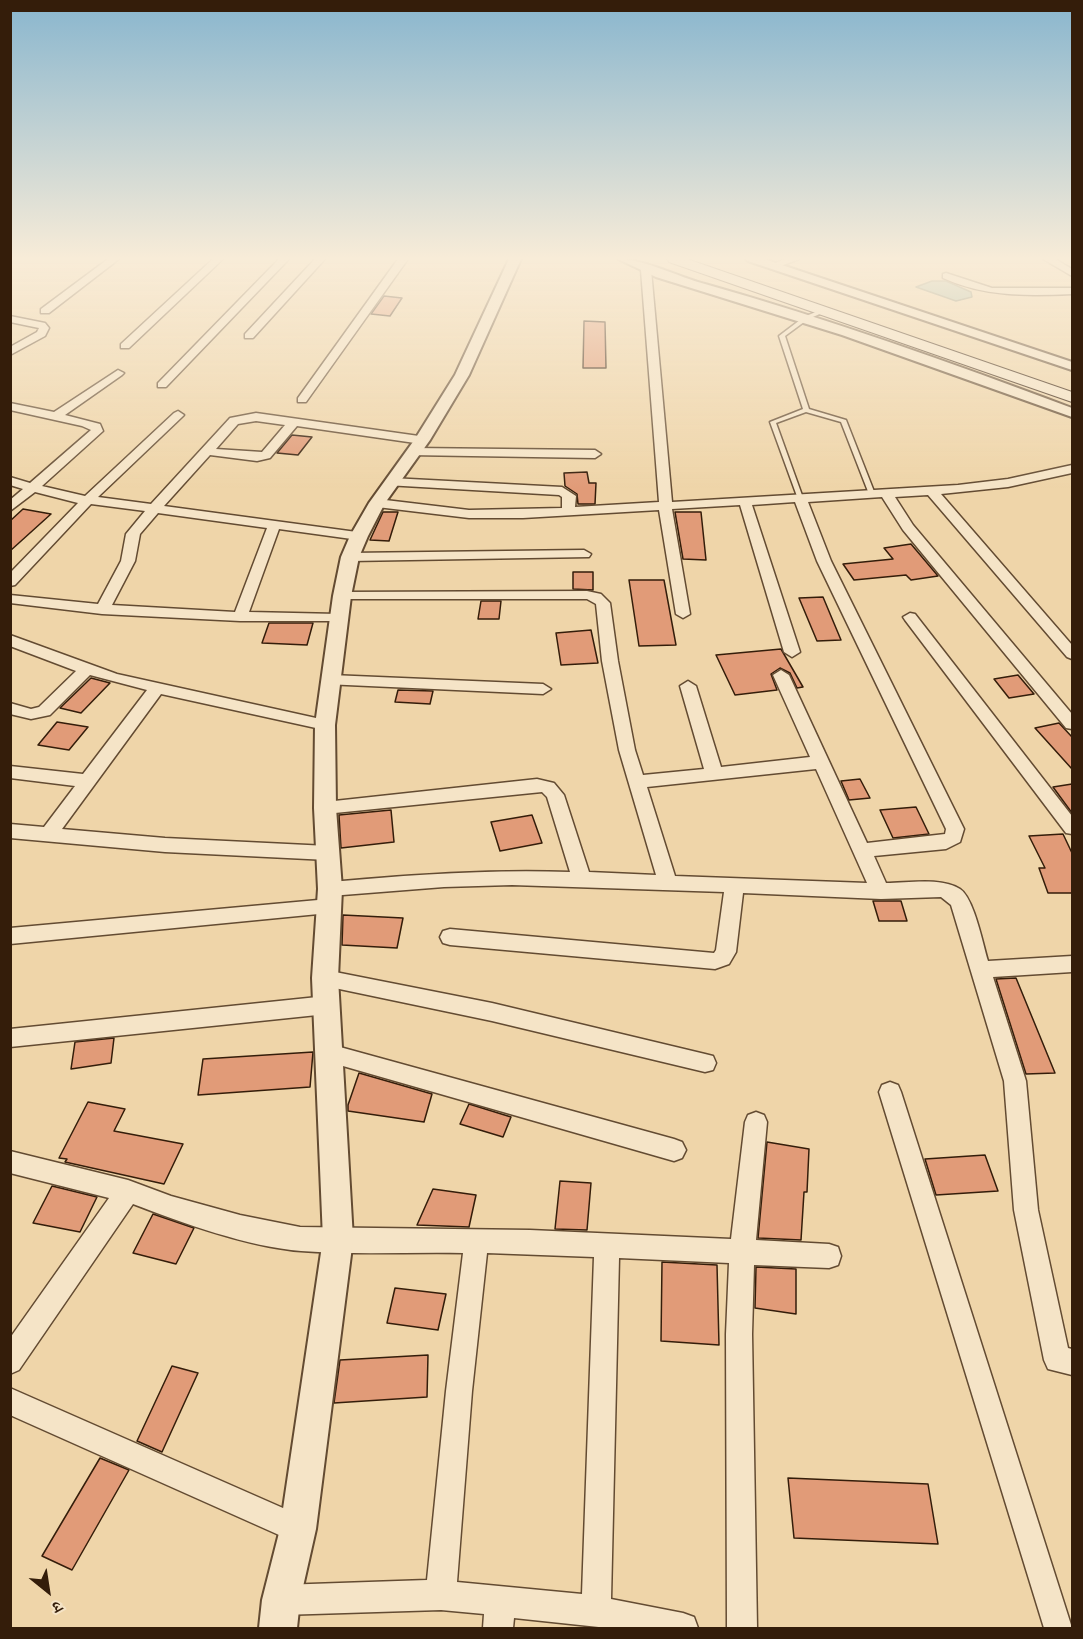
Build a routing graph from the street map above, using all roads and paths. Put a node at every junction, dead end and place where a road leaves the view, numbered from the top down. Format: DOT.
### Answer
graph roads {
  1 [pos="38,335"];
  2 [pos="136,335"];
  3 [pos="210,335"];
  4 [pos="348,335"];
  5 [pos="480,335"];
  6 [pos="650,335"];
  7 [pos="783,335"];
  8 [pos="855,335"];
  9 [pos="897,335"];
  10 [pos="942,335"];
  11 [pos="981,335"];
  12 [pos="125,346"];
  13 [pos="10,352"];
  14 [pos="1072,366"];
  15 [pos="118,373"];
  16 [pos="1072,380"];
  17 [pos="162,385"];
  18 [pos="1072,397"];
  19 [pos="302,400"];
  20 [pos="10,406"];
  21 [pos="806,410"];
  22 [pos="1072,413"];
  23 [pos="178,415"];
  24 [pos="56,416"];
  25 [pos="294,422"];
  26 [pos="417,446"];
  27 [pos="205,451"];
  28 [pos="595,454"];
  29 [pos="1072,469"];
  30 [pos="10,481"];
  31 [pos="392,482"];
  32 [pos="32,486"];
  33 [pos="932,491"];
  34 [pos="879,494"];
  35 [pos="800,498"];
  36 [pos="88,500"];
  37 [pos="745,502"];
  38 [pos="377,503"];
  39 [pos="10,507"];
  40 [pos="667,507"];
  41 [pos="153,509"];
  42 [pos="568,512"];
  43 [pos="274,526"];
  44 [pos="355,546"];
  45 [pos="584,554"];
  46 [pos="10,582"];
  47 [pos="10,599"];
  48 [pos="340,607"];
  49 [pos="102,610"];
  50 [pos="683,615"];
  51 [pos="240,617"];
  52 [pos="910,617"];
  53 [pos="10,640"];
  54 [pos="792,652"];
  55 [pos="1072,654"];
  56 [pos="86,670"];
  57 [pos="781,675"];
  58 [pos="331,680"];
  59 [pos="688,686"];
  60 [pos="156,689"];
  61 [pos="543,689"];
  62 [pos="10,708"];
  63 [pos="1072,724"];
  64 [pos="325,725"];
  65 [pos="822,762"];
  66 [pos="10,772"];
  67 [pos="714,774"];
  68 [pos="88,781"];
  69 [pos="636,782"];
  70 [pos="325,808"];
  71 [pos="1072,828"];
  72 [pos="10,831"];
  73 [pos="48,835"];
  74 [pos="862,850"];
  75 [pos="328,853"];
  76 [pos="582,881"];
  77 [pos="668,883"];
  78 [pos="734,887"];
  79 [pos="881,891"];
  80 [pos="329,898"];
  81 [pos="10,936"];
  82 [pos="450,937"];
  83 [pos="1072,964"];
  84 [pos="982,970"];
  85 [pos="325,978"];
  86 [pos="327,1005"];
  87 [pos="10,1038"];
  88 [pos="329,1053"];
  89 [pos="705,1062"];
  90 [pos="890,1092"];
  91 [pos="756,1122"];
  92 [pos="674,1149"];
  93 [pos="10,1162"];
  94 [pos="128,1191"];
  95 [pos="338,1239"];
  96 [pos="476,1243"];
  97 [pos="607,1245"];
  98 [pos="742,1254"];
  99 [pos="829,1256"];
  100 [pos="10,1361"];
  101 [pos="1072,1362"];
  102 [pos="10,1401"];
  103 [pos="297,1529"];
  104 [pos="441,1595"];
  105 [pos="596,1611"];
  106 [pos="279,1614"];
  107 [pos="499,1615"];
  108 [pos="683,1629"];
  109 [pos="742,1629"];
  110 [pos="1059,1629"];
  1 -- 13 [label="street"];
  2 -- 12 [label="street"];
  3 -- 17 [label="street"];
  4 -- 19 [label="street"];
  5 -- 26 [label="street"];
  6 -- 40 [label="street"];
  7 -- 21 [label="lane"];
  8 -- 22 [label="street"];
  9 -- 18 [label="main road"];
  10 -- 16 [label="main road"];
  11 -- 14 [label="street"];
  15 -- 24 [label="street"];
  20 -- 24 [label="street"];
  21 -- 34 [label="lane"];
  21 -- 35 [label="lane"];
  23 -- 36 [label="street"];
  24 -- 32 [label="street"];
  25 -- 26 [label="street"];
  25 -- 27 [label="street"];
  25 -- 27 [label="street"];
  26 -- 28 [label="street"];
  26 -- 31 [label="street"];
  27 -- 41 [label="street"];
  29 -- 33 [label="street"];
  30 -- 32 [label="street"];
  31 -- 38 [label="street"];
  31 -- 42 [label="street"];
  32 -- 36 [label="street"];
  32 -- 39 [label="street"];
  33 -- 34 [label="street"];
  33 -- 55 [label="street"];
  34 -- 35 [label="street"];
  34 -- 63 [label="street"];
  35 -- 37 [label="street"];
  35 -- 74 [label="street"];
  36 -- 41 [label="street"];
  36 -- 46 [label="street"];
  37 -- 40 [label="street"];
  37 -- 54 [label="street"];
  38 -- 42 [label="street"];
  38 -- 44 [label="street"];
  40 -- 42 [label="street"];
  40 -- 50 [label="street"];
  41 -- 43 [label="street"];
  41 -- 49 [label="street"];
  43 -- 44 [label="street"];
  43 -- 51 [label="street"];
  44 -- 45 [label="street"];
  44 -- 48 [label="street"];
  47 -- 49 [label="street"];
  48 -- 51 [label="street"];
  48 -- 58 [label="street"];
  48 -- 69 [label="street"];
  49 -- 51 [label="street"];
  52 -- 71 [label="street"];
  53 -- 56 [label="street"];
  56 -- 60 [label="street"];
  56 -- 62 [label="street"];
  57 -- 65 [label="street"];
  58 -- 61 [label="street"];
  58 -- 64 [label="street"];
  59 -- 67 [label="street"];
  60 -- 64 [label="street"];
  60 -- 68 [label="street"];
  64 -- 70 [label="street"];
  65 -- 67 [label="street"];
  65 -- 74 [label="street"];
  66 -- 68 [label="street"];
  67 -- 69 [label="street"];
  68 -- 73 [label="street"];
  69 -- 77 [label="street"];
  70 -- 75 [label="street"];
  70 -- 76 [label="street"];
  72 -- 73 [label="street"];
  73 -- 75 [label="street"];
  74 -- 79 [label="street"];
  75 -- 80 [label="street"];
  76 -- 77 [label="street"];
  76 -- 80 [label="street"];
  77 -- 78 [label="street"];
  78 -- 79 [label="street"];
  78 -- 82 [label="street"];
  79 -- 84 [label="street"];
  80 -- 81 [label="street"];
  80 -- 85 [label="street"];
  83 -- 84 [label="street"];
  84 -- 101 [label="street"];
  85 -- 86 [label="street"];
  85 -- 89 [label="street"];
  86 -- 87 [label="street"];
  86 -- 88 [label="street"];
  88 -- 92 [label="street"];
  88 -- 95 [label="street"];
  90 -- 110 [label="street"];
  91 -- 98 [label="street"];
  93 -- 94 [label="street"];
  94 -- 95 [label="street"];
  94 -- 100 [label="street"];
  95 -- 96 [label="street"];
  95 -- 103 [label="street"];
  96 -- 97 [label="street"];
  96 -- 104 [label="street"];
  97 -- 98 [label="street"];
  97 -- 105 [label="street"];
  98 -- 99 [label="street"];
  98 -- 109 [label="street"];
  102 -- 103 [label="street"];
  103 -- 106 [label="street"];
  104 -- 106 [label="street"];
  104 -- 107 [label="street"];
  105 -- 107 [label="street"];
  105 -- 108 [label="street"];
}
